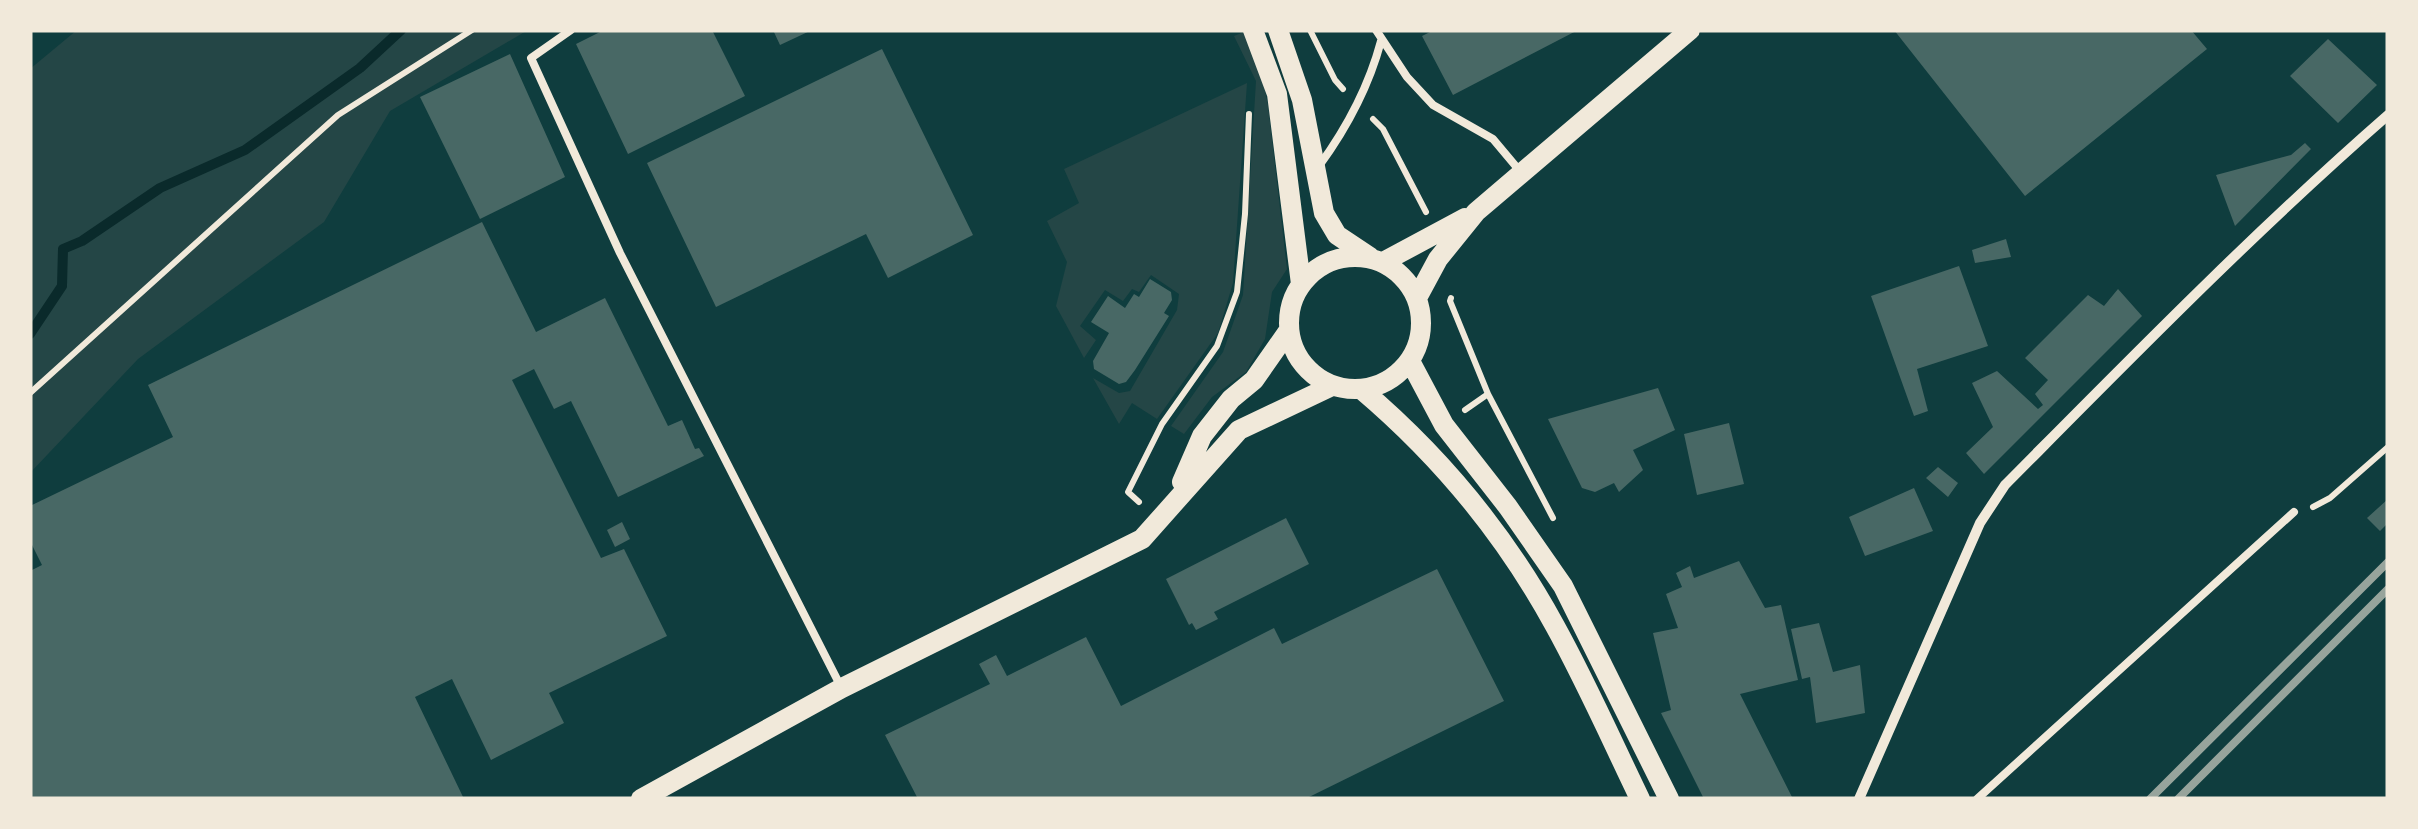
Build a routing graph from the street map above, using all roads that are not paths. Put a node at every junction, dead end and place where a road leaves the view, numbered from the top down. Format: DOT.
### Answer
graph roads {
  1 [pos="571,30"];
  2 [pos="1254,30"];
  3 [pos="1278,30"];
  4 [pos="1376,30"];
  5 [pos="1690,30"];
  6 [pos="1381,40"];
  7 [pos="2388,114"];
  8 [pos="1316,170"];
  9 [pos="1522,173"];
  10 [pos="1476,212"];
  11 [pos="1377,260"];
  12 [pos="1301,284"];
  13 [pos="1417,298"];
  14 [pos="1288,330"];
  15 [pos="1410,361"];
  16 [pos="1332,386"];
  17 [pos="1361,389"];
  18 [pos="1174,502"];
  19 [pos="2294,512"];
  20 [pos="842,688"];
  21 [pos="641,799"];
  22 [pos="1640,799"];
  23 [pos="1669,799"];
  24 [pos="1858,799"];
  25 [pos="1977,799"];
  1 -- 20 [label="lane"];
  2 -- 12 [label="main road"];
  3 -- 8 [label="main road"];
  4 -- 6 [label="lane"];
  5 -- 9 [label="main road"];
  6 -- 8 [label="lane"];
  6 -- 9 [label="lane"];
  7 -- 24 [label="street"];
  8 -- 11 [label="main road"];
  9 -- 10 [label="main road"];
  10 -- 11 [label="main road"];
  10 -- 13 [label="main road"];
  11 -- 12 [label="main road"];
  11 -- 13 [label="main road"];
  12 -- 14 [label="main road"];
  13 -- 15 [label="main road"];
  14 -- 16 [label="main road"];
  14 -- 18 [label="main road"];
  15 -- 17 [label="main road"];
  15 -- 23 [label="main road"];
  16 -- 17 [label="main road"];
  16 -- 18 [label="main road"];
  17 -- 22 [label="main road"];
  18 -- 20 [label="main road"];
  19 -- 25 [label="lane"];
  20 -- 21 [label="main road"];
}
